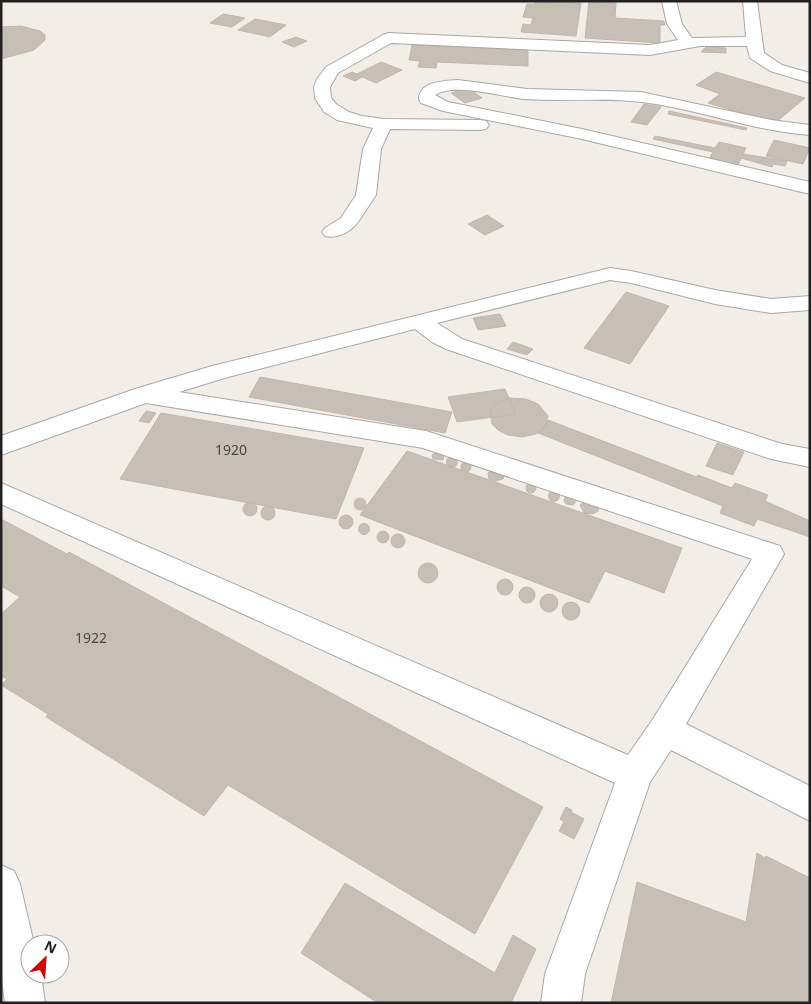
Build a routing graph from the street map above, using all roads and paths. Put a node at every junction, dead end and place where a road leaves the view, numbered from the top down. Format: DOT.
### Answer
graph roads {
  1 [pos="669,1"];
  2 [pos="750,1"];
  3 [pos="754,42"];
  4 [pos="689,43"];
  5 [pos="810,78"];
  6 [pos="511,120"];
  7 [pos="384,124"];
  8 [pos="810,130"];
  9 [pos="810,188"];
  10 [pos="332,232"];
  11 [pos="809,304"];
  12 [pos="419,321"];
  13 [pos="144,395"];
  14 [pos="1,446"];
  15 [pos="810,458"];
  16 [pos="1,493"];
  17 [pos="665,730"];
  18 [pos="635,775"];
  19 [pos="810,804"];
  20 [pos="1,884"];
  21 [pos="25,1003"];
  22 [pos="561,1003"];
  1 -- 4 [label="lane"];
  2 -- 3 [label="lane"];
  3 -- 4 [label="lane"];
  3 -- 5 [label="lane"];
  4 -- 7 [label="lane"];
  6 -- 7 [label="lane"];
  6 -- 8 [label="lane"];
  6 -- 9 [label="lane"];
  7 -- 10 [label="lane"];
  11 -- 12 [label="lane"];
  12 -- 13 [label="lane"];
  12 -- 15 [label="lane"];
  13 -- 14 [label="lane"];
  13 -- 17 [label="lane"];
  16 -- 18 [label="lane"];
  17 -- 18 [label="lane"];
  17 -- 19 [label="lane"];
  18 -- 22 [label="lane"];
  20 -- 21 [label="lane"];
}
